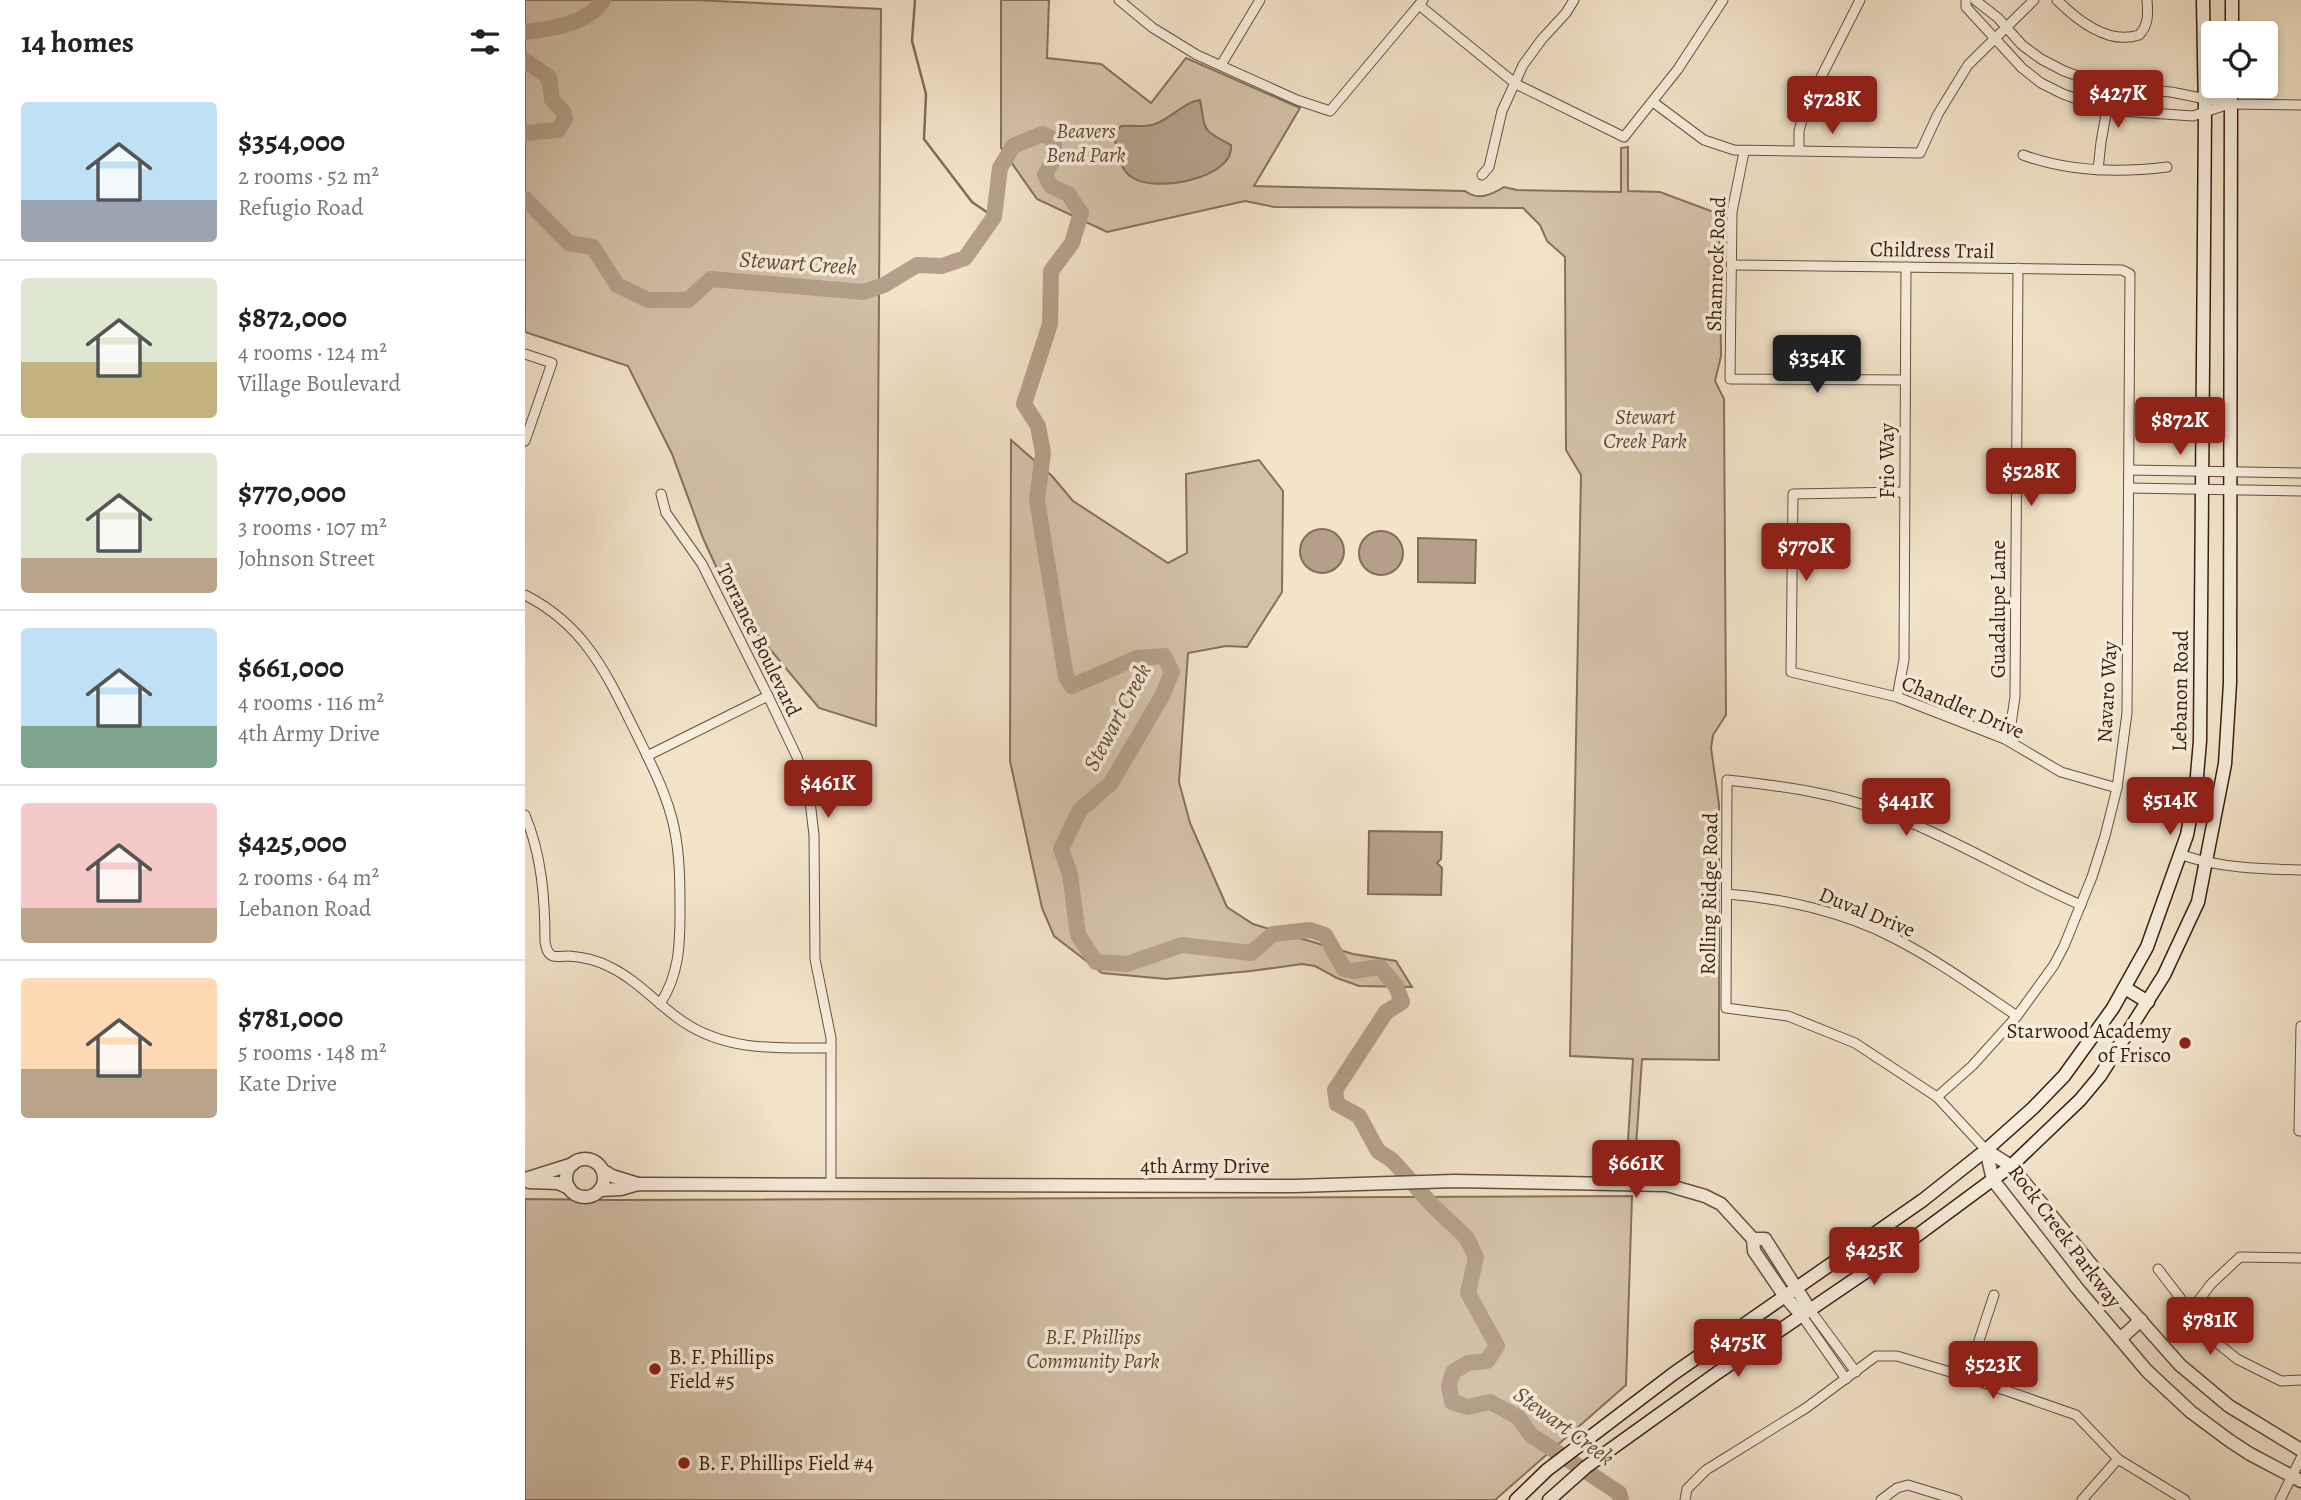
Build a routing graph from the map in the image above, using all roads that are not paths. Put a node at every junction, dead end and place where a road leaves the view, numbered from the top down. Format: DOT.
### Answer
graph roads {
  1 [pos="1119,0"];
  2 [pos="1259,0"];
  3 [pos="1574,0"];
  4 [pos="1723,0"];
  5 [pos="1860,0"];
  6 [pos="1966,0"];
  7 [pos="1975,0"];
  8 [pos="2034,0"];
  9 [pos="2057,0"];
  10 [pos="2147,0"];
  11 [pos="2203,0"];
  12 [pos="2232,0"];
  13 [pos="1421,3"];
  14 [pos="2232,21"];
  15 [pos="2007,26"];
  16 [pos="1994,38"];
  17 [pos="1221,65"];
  18 [pos="1516,84"];
  19 [pos="2111,87"];
  20 [pos="2231,98"];
  21 [pos="1653,102"];
  22 [pos="2231,104"];
  23 [pos="2205,105"];
  24 [pos="2301,105"];
  25 [pos="2107,110"];
  26 [pos="1799,150"];
  27 [pos="1744,152"];
  28 [pos="2023,155"];
  29 [pos="2167,167"];
  30 [pos="2098,170"];
  31 [pos="1482,175"];
  32 [pos="1731,265"];
  33 [pos="1906,267"];
  34 [pos="2018,268"];
  35 [pos="2130,274"];
  36 [pos="525,354"];
  37 [pos="1905,380"];
  38 [pos="525,441"];
  39 [pos="2130,470"];
  40 [pos="2202,473"];
  41 [pos="2230,473"];
  42 [pos="2285,473"];
  43 [pos="2301,473"];
  44 [pos="2129,488"];
  45 [pos="2202,489"];
  46 [pos="2231,491"];
  47 [pos="2285,491"];
  48 [pos="2301,491"];
  49 [pos="1904,492"];
  50 [pos="661,494"];
  51 [pos="525,595"];
  52 [pos="768,696"];
  53 [pos="1897,696"];
  54 [pos="2005,738"];
  55 [pos="647,756"];
  56 [pos="2117,788"];
  57 [pos="525,815"];
  58 [pos="2182,855"];
  59 [pos="2206,863"];
  60 [pos="2301,870"];
  61 [pos="1727,894"];
  62 [pos="2081,905"];
  63 [pos="2125,988"];
  64 [pos="2148,1002"];
  65 [pos="660,1004"];
  66 [pos="2017,1016"];
  67 [pos="2301,1026"];
  68 [pos="831,1048"];
  69 [pos="1937,1097"];
  70 [pos="2300,1131"];
  71 [pos="1986,1150"];
  72 [pos="573,1164"];
  73 [pos="2011,1166"];
  74 [pos="602,1170"];
  75 [pos="1993,1180"];
  76 [pos="525,1181"];
  77 [pos="638,1185"];
  78 [pos="831,1185"];
  79 [pos="569,1188"];
  80 [pos="600,1190"];
  81 [pos="2301,1258"];
  82 [pos="2158,1269"];
  83 [pos="1790,1291"];
  84 [pos="1994,1294"];
  85 [pos="2190,1312"];
  86 [pos="1806,1313"];
  87 [pos="2141,1320"];
  88 [pos="2120,1339"];
  89 [pos="1856,1372"];
  90 [pos="1967,1377"];
  91 [pos="1846,1379"];
  92 [pos="2301,1380"];
  93 [pos="2301,1450"];
  94 [pos="2301,1458"];
  95 [pos="2117,1459"];
  96 [pos="2297,1479"];
  97 [pos="1516,1500"];
  98 [pos="1549,1500"];
  99 [pos="1685,1500"];
  100 [pos="1881,1500"];
  101 [pos="1957,1500"];
  102 [pos="2082,1500"];
  103 [pos="2185,1500"];
  104 [pos="2280,1500"];
  1 -- 17 [label="street"];
  2 -- 17 [label="street"];
  3 -- 18 [label="street"];
  4 -- 21 [label="street"];
  5 -- 26 [label="street"];
  6 -- 16 [label="street"];
  7 -- 15 [label="street"];
  8 -- 15 [label="street"];
  9 -- 10 [label="street"];
  11 -- 23 [label="main road, Lebanon Road"];
  12 -- 14 [label="main road"];
  13 -- 17 [label="street"];
  13 -- 18 [label="street"];
  15 -- 16 [label="street"];
  15 -- 19 [label="street"];
  16 -- 25 [label="street"];
  16 -- 26 [label="street"];
  18 -- 21 [label="street"];
  18 -- 31 [label="street"];
  19 -- 23 [label="street"];
  19 -- 25 [label="street"];
  20 -- 22 [label="main road"];
  21 -- 27 [label="street"];
  22 -- 23 [label="street"];
  22 -- 24 [label="street"];
  22 -- 41 [label="main road"];
  23 -- 25 [label="street"];
  23 -- 40 [label="main road, Lebanon Road"];
  25 -- 30 [label="street"];
  26 -- 27 [label="street"];
  27 -- 32 [label="street, Shamrock Road"];
  28 -- 30 [label="street"];
  29 -- 30 [label="street"];
  32 -- 33 [label="street, Childress Trail"];
  32 -- 37 [label="street, Shamrock Road"];
  33 -- 34 [label="street, Childress Trail"];
  33 -- 37 [label="street, Frio Way"];
  34 -- 35 [label="street, Childress Trail"];
  34 -- 54 [label="street, Guadalupe Lane"];
  35 -- 39 [label="street, Navaro Way"];
  36 -- 38 [label="street"];
  37 -- 49 [label="street, Frio Way"];
  39 -- 40 [label="street"];
  39 -- 44 [label="street, Navaro Way"];
  40 -- 41 [label="street"];
  40 -- 45 [label="main road, Lebanon Road"];
  41 -- 42 [label="street"];
  41 -- 46 [label="main road"];
  42 -- 43 [label="street"];
  42 -- 47 [label="street"];
  44 -- 45 [label="street"];
  44 -- 56 [label="street, Navaro Way"];
  45 -- 46 [label="street"];
  45 -- 58 [label="main road, Lebanon Road"];
  46 -- 47 [label="street"];
  46 -- 59 [label="main road"];
  47 -- 48 [label="street"];
  49 -- 53 [label="street, Frio Way"];
  49 -- 53 [label="street, Chandler Drive"];
  50 -- 52 [label="street, Torrance Boulevard"];
  51 -- 55 [label="street"];
  52 -- 55 [label="street"];
  52 -- 68 [label="street, Torrance Boulevard"];
  53 -- 54 [label="street, Chandler Drive"];
  54 -- 56 [label="street, Chandler Drive"];
  55 -- 65 [label="street"];
  56 -- 62 [label="street, Navaro Way"];
  57 -- 65 [label="street"];
  58 -- 59 [label="street"];
  58 -- 63 [label="main road, Lebanon Road"];
  59 -- 60 [label="street"];
  59 -- 64 [label="main road"];
  61 -- 62 [label="street, Rolling Ridge Road"];
  61 -- 66 [label="street, Duval Drive"];
  61 -- 69 [label="street, Rolling Ridge Road"];
  62 -- 66 [label="street, Navaro Way"];
  63 -- 64 [label="main road"];
  63 -- 71 [label="main road, Lebanon Road"];
  64 -- 73 [label="main road"];
  65 -- 68 [label="street"];
  66 -- 69 [label="street, Navaro Way"];
  67 -- 70 [label="street"];
  68 -- 78 [label="street, Torrance Boulevard"];
  69 -- 71 [label="street"];
  71 -- 73 [label="main road, Rock Creek Parkway"];
  71 -- 75 [label="main road, Rock Creek Parkway"];
  71 -- 83 [label="main road, Lebanon Road"];
  72 -- 74 [label="main road, 4th Army Drive"];
  72 -- 76 [label="main road, 4th Army Drive"];
  72 -- 79 [label="main road"];
  73 -- 75 [label="main road"];
  73 -- 87 [label="main road, Rock Creek Parkway"];
  74 -- 77 [label="main road, 4th Army Drive"];
  74 -- 80 [label="main road"];
  75 -- 86 [label="main road"];
  75 -- 88 [label="main road, Rock Creek Parkway"];
  76 -- 79 [label="main road, 4th Army Drive"];
  77 -- 78 [label="main road, 4th Army Drive"];
  77 -- 80 [label="main road, 4th Army Drive"];
  78 -- 83 [label="main road, 4th Army Drive"];
  79 -- 80 [label="main road, 4th Army Drive"];
  81 -- 85 [label="street"];
  82 -- 85 [label="street"];
  83 -- 86 [label="main road, 4th Army Drive"];
  83 -- 97 [label="main road, Lebanon Road"];
  84 -- 90 [label="street"];
  85 -- 92 [label="street"];
  86 -- 89 [label="street, 4th Army Drive"];
  86 -- 91 [label="street, 4th Army Drive"];
  86 -- 98 [label="main road"];
  87 -- 88 [label="main road"];
  87 -- 93 [label="main road, Rock Creek Parkway"];
  88 -- 96 [label="main road, Rock Creek Parkway"];
  89 -- 90 [label="street"];
  89 -- 91 [label="street"];
  90 -- 95 [label="street"];
  91 -- 99 [label="street"];
  94 -- 96 [label="street"];
  95 -- 102 [label="street"];
  95 -- 103 [label="street"];
  96 -- 104 [label="street"];
  100 -- 101 [label="street"];
}
